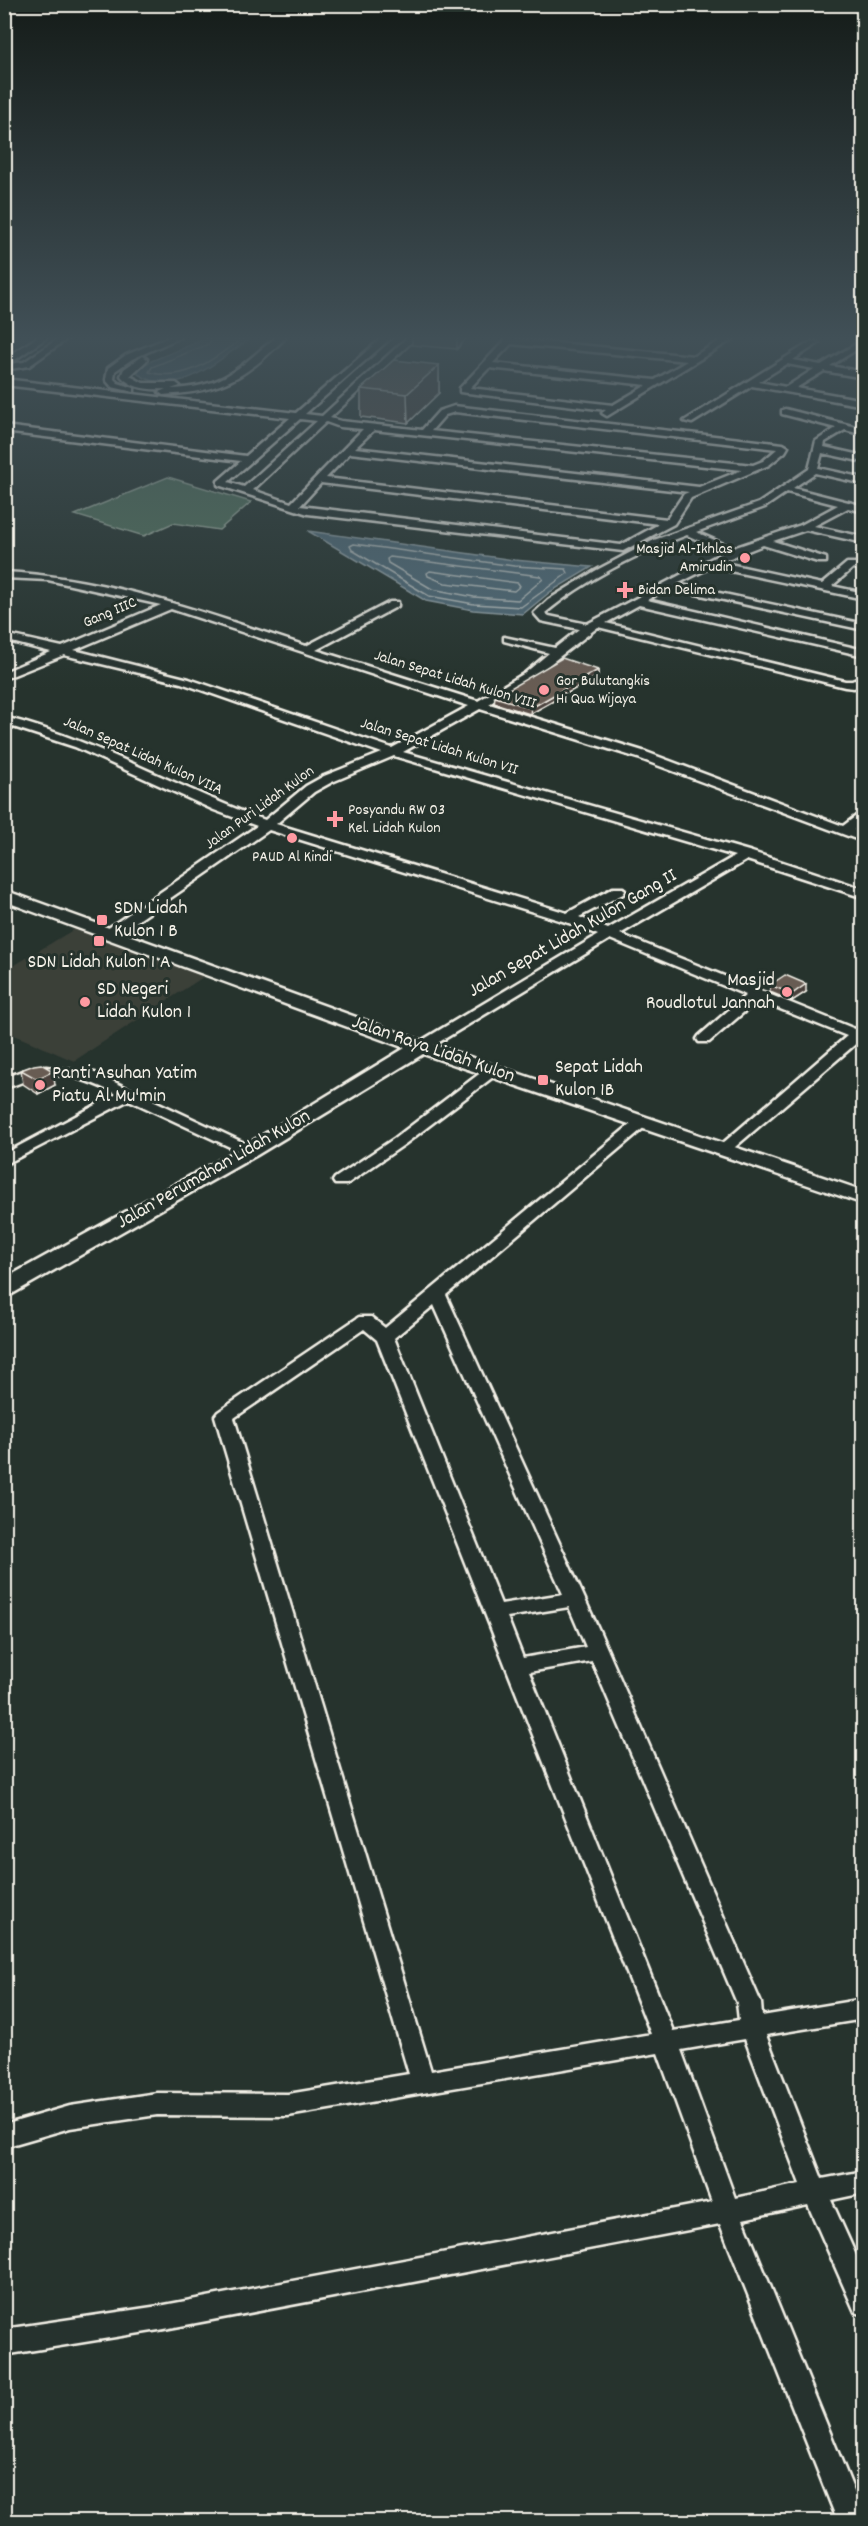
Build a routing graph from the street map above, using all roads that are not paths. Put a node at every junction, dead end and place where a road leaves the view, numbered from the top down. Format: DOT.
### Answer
graph roads {
  1 [pos="207,454"];
  2 [pos="255,454"];
  3 [pos="286,454"];
  4 [pos="344,454"];
  5 [pos="381,454"];
  6 [pos="629,454"];
  7 [pos="777,454"];
  8 [pos="818,454"];
  9 [pos="841,454"];
  10 [pos="249,459"];
  11 [pos="864,459"];
  12 [pos="754,468"];
  13 [pos="813,470"];
  14 [pos="319,480"];
  15 [pos="864,481"];
  16 [pos="786,489"];
  17 [pos="246,491"];
  18 [pos="699,491"];
  19 [pos="846,505"];
  20 [pos="293,507"];
  21 [pos="864,509"];
  22 [pos="670,522"];
  23 [pos="805,527"];
  24 [pos="686,531"];
  25 [pos="864,540"];
  26 [pos="764,542"];
  27 [pos="732,552"];
  28 [pos="822,560"];
  29 [pos="708,563"];
  30 [pos="864,566"];
  31 [pos="4,575"];
  32 [pos="667,585"];
  33 [pos="824,588"];
  34 [pos="864,596"];
  35 [pos="636,602"];
  36 [pos="394,604"];
  37 [pos="171,605"];
  38 [pos="593,626"];
  39 [pos="864,627"];
  40 [pos="4,637"];
  41 [pos="508,639"];
  42 [pos="307,650"];
  43 [pos="63,652"];
  44 [pos="557,652"];
  45 [pos="864,653"];
  46 [pos="4,676"];
  47 [pos="864,679"];
  48 [pos="478,705"];
  49 [pos="4,720"];
  50 [pos="394,752"];
  51 [pos="864,814"];
  52 [pos="267,825"];
  53 [pos="845,831"];
  54 [pos="864,838"];
  55 [pos="747,855"];
  56 [pos="618,891"];
  57 [pos="864,894"];
  58 [pos="4,895"];
  59 [pos="568,918"];
  60 [pos="110,934"];
  61 [pos="609,934"];
  62 [pos="755,995"];
  63 [pos="861,1034"];
  64 [pos="704,1039"];
  65 [pos="421,1047"];
  66 [pos="492,1071"];
  67 [pos="4,1084"];
  68 [pos="130,1093"];
  69 [pos="642,1122"];
  70 [pos="723,1150"];
  71 [pos="250,1151"];
  72 [pos="4,1160"];
  73 [pos="341,1180"];
  74 [pos="864,1198"];
  75 [pos="4,1289"];
  76 [pos="437,1294"];
  77 [pos="385,1337"];
  78 [pos="575,1599"];
  79 [pos="495,1612"];
  80 [pos="598,1652"];
  81 [pos="517,1667"];
  82 [pos="864,2009"];
  83 [pos="752,2028"];
  84 [pos="666,2042"];
  85 [pos="423,2082"];
  86 [pos="4,2136"];
  87 [pos="864,2182"];
  88 [pos="815,2192"];
  89 [pos="727,2211"];
  90 [pos="864,2303"];
  91 [pos="4,2342"];
  92 [pos="852,2522"];
  1 -- 10 [label="street"];
  2 -- 10 [label="street"];
  3 -- 17 [label="street"];
  4 -- 14 [label="street"];
  5 -- 18 [label="street"];
  6 -- 12 [label="street"];
  7 -- 12 [label="street"];
  8 -- 13 [label="street"];
  9 -- 11 [label="street"];
  10 -- 17 [label="street"];
  12 -- 18 [label="street"];
  13 -- 15 [label="street"];
  13 -- 16 [label="street"];
  14 -- 20 [label="street"];
  14 -- 22 [label="street"];
  16 -- 19 [label="street"];
  16 -- 24 [label="street"];
  17 -- 20 [label="street"];
  18 -- 22 [label="street"];
  19 -- 21 [label="street"];
  19 -- 23 [label="street, Jalan Puri Lidah Kulon"];
  20 -- 22 [label="street"];
  23 -- 25 [label="street"];
  23 -- 26 [label="street, Jalan Puri Lidah Kulon"];
  24 -- 27 [label="street"];
  24 -- 38 [label="street"];
  26 -- 27 [label="street, Jalan Puri Lidah Kulon"];
  26 -- 28 [label="street"];
  27 -- 29 [label="street, Jalan Puri Lidah Kulon"];
  29 -- 32 [label="street, Jalan Puri Lidah Kulon"];
  29 -- 33 [label="street"];
  30 -- 33 [label="street"];
  31 -- 37 [label="street, Jalan Sepat Lidah Kulon VIII"];
  32 -- 35 [label="street, Jalan Puri Lidah Kulon"];
  32 -- 39 [label="street"];
  33 -- 34 [label="street"];
  35 -- 38 [label="street, Jalan Puri Lidah Kulon"];
  35 -- 45 [label="street"];
  36 -- 42 [label="street"];
  37 -- 42 [label="street, Jalan Sepat Lidah Kulon VIII"];
  37 -- 43 [label="street, Gang IIIC"];
  38 -- 44 [label="street, Jalan Puri Lidah Kulon"];
  38 -- 47 [label="street"];
  40 -- 43 [label="street, Jalan Sepat Lidah Kulon VII"];
  41 -- 44 [label="street"];
  42 -- 48 [label="street, Jalan Sepat Lidah Kulon VIII"];
  43 -- 46 [label="street, Gang IIIC"];
  43 -- 50 [label="street, Jalan Sepat Lidah Kulon VII"];
  44 -- 48 [label="street, Jalan Puri Lidah Kulon"];
  48 -- 50 [label="street, Jalan Puri Lidah Kulon"];
  48 -- 53 [label="street, Jalan Sepat Lidah Kulon VIII"];
  49 -- 52 [label="street, Jalan Sepat Lidah Kulon VIIA"];
  50 -- 52 [label="street, Jalan Puri Lidah Kulon"];
  50 -- 55 [label="street, Jalan Sepat Lidah Kulon VII"];
  51 -- 53 [label="street"];
  52 -- 59 [label="street, Jalan Sepat Lidah Kulon VIIA"];
  52 -- 60 [label="street, Jalan Puri Lidah Kulon"];
  53 -- 54 [label="street, Jalan Sepat Lidah Kulon VIII"];
  55 -- 57 [label="street, Jalan Sepat Lidah Kulon VII"];
  55 -- 61 [label="street, Jalan Sepat Lidah Kulon Gang II"];
  56 -- 59 [label="street"];
  58 -- 60 [label="main road, Jalan Raya Lidah Kulon"];
  59 -- 61 [label="street, Jalan Sepat Lidah Kulon VIIA"];
  60 -- 65 [label="main road, Jalan Raya Lidah Kulon"];
  61 -- 62 [label="street, Jalan Sepat Lidah Kulon VIIA"];
  61 -- 65 [label="street, Jalan Sepat Lidah Kulon Gang II"];
  62 -- 63 [label="street, Jalan Sepat Lidah Kulon VIIA"];
  62 -- 64 [label="street"];
  63 -- 70 [label="street"];
  65 -- 66 [label="main road, Jalan Raya Lidah Kulon"];
  65 -- 71 [label="main road, Jalan Perumahan Lidah Kulon"];
  66 -- 69 [label="main road, Jalan Raya Lidah Kulon"];
  66 -- 73 [label="street"];
  67 -- 68 [label="street"];
  68 -- 71 [label="street"];
  68 -- 72 [label="street"];
  69 -- 70 [label="main road, Jalan Raya Lidah Kulon"];
  69 -- 76 [label="street"];
  70 -- 74 [label="main road, Jalan Raya Lidah Kulon"];
  71 -- 75 [label="main road, Jalan Perumahan Lidah Kulon"];
  76 -- 77 [label="street"];
  76 -- 78 [label="street"];
  77 -- 79 [label="street"];
  77 -- 85 [label="street"];
  78 -- 79 [label="street"];
  78 -- 80 [label="street"];
  79 -- 81 [label="street"];
  80 -- 81 [label="street"];
  80 -- 83 [label="street"];
  81 -- 84 [label="street"];
  82 -- 83 [label="street"];
  83 -- 84 [label="street"];
  83 -- 88 [label="street"];
  84 -- 85 [label="street"];
  84 -- 89 [label="street"];
  85 -- 86 [label="street"];
  87 -- 88 [label="street"];
  88 -- 89 [label="street"];
  88 -- 90 [label="street"];
  89 -- 91 [label="street"];
  89 -- 92 [label="street"];
}
